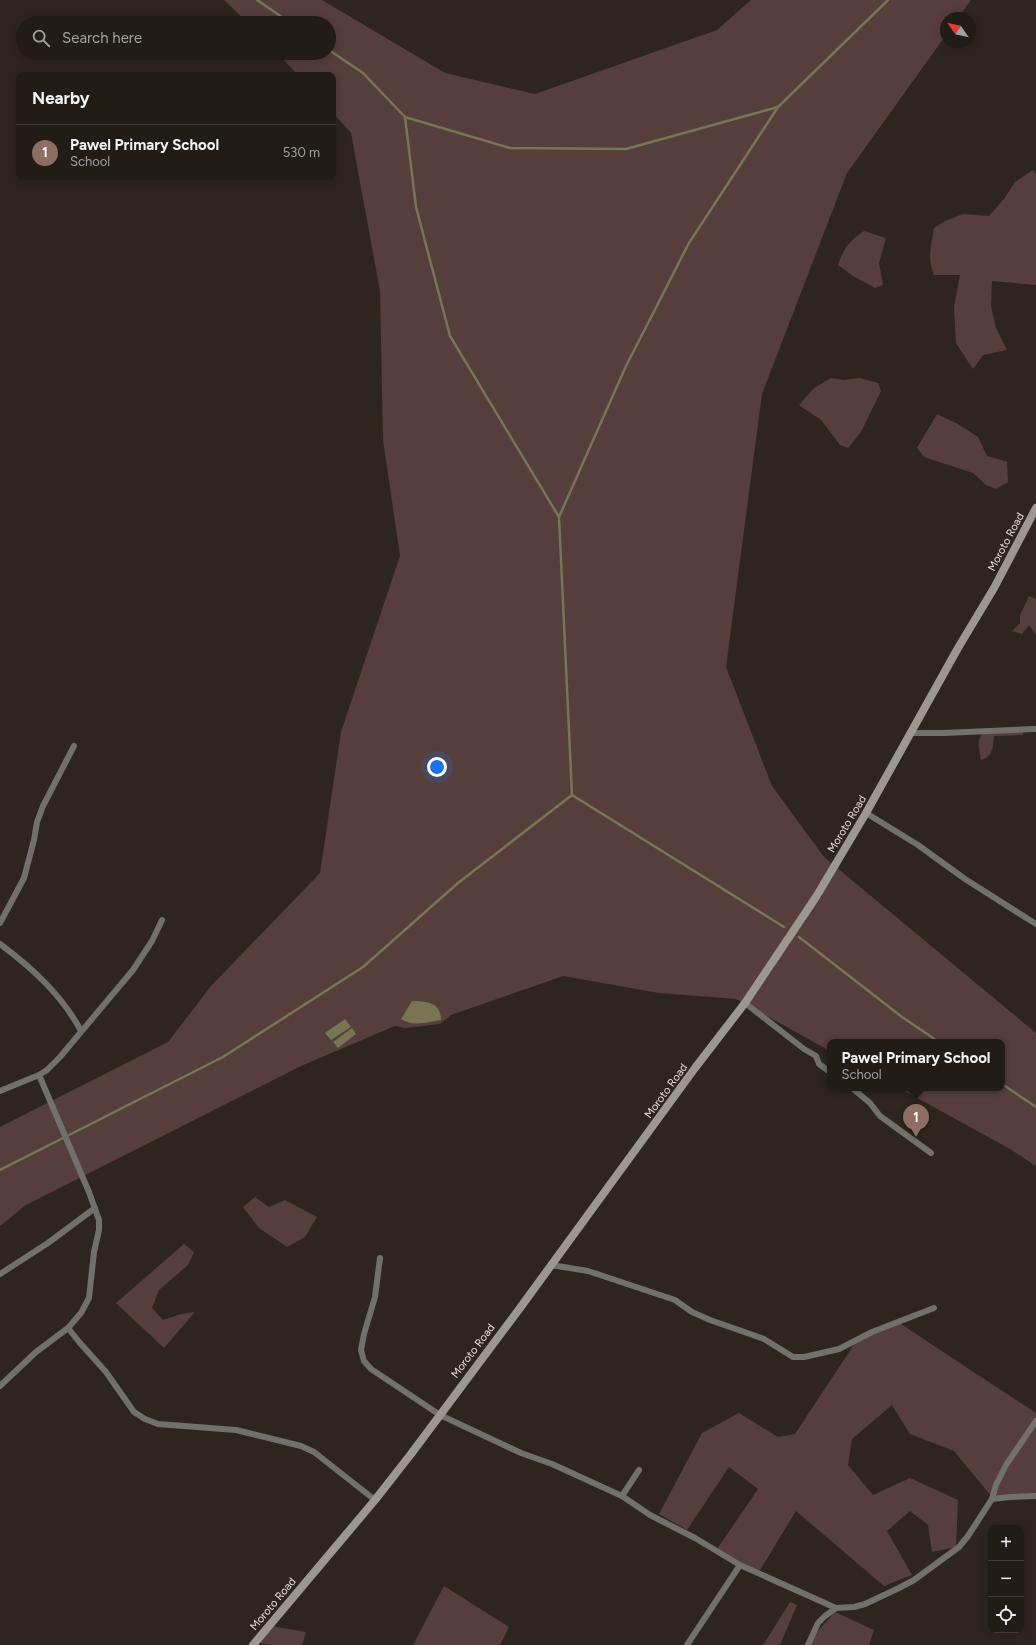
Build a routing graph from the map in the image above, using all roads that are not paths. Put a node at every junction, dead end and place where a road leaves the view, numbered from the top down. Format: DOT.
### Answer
graph roads {
  1 [pos="1036,508"];
  2 [pos="1036,729"];
  3 [pos="912,733"];
  4 [pos="74,746"];
  5 [pos="866,813"];
  6 [pos="162,920"];
  7 [pos="0,923"];
  8 [pos="1036,924"];
  9 [pos="0,944"];
  10 [pos="746,1003"];
  11 [pos="81,1031"];
  12 [pos="827,1070"];
  13 [pos="39,1075"];
  14 [pos="0,1091"];
  15 [pos="856,1091"];
  16 [pos="931,1152"];
  17 [pos="95,1208"];
  18 [pos="380,1258"];
  19 [pos="551,1265"];
  20 [pos="0,1274"];
  21 [pos="934,1308"];
  22 [pos="68,1328"];
  23 [pos="0,1386"];
  24 [pos="440,1415"];
  25 [pos="1036,1421"];
  26 [pos="639,1470"];
  27 [pos="622,1496"];
  28 [pos="1036,1496"];
  29 [pos="992,1499"];
  30 [pos="376,1500"];
  31 [pos="740,1565"];
  32 [pos="836,1608"];
  33 [pos="253,1645"];
  34 [pos="687,1645"];
  35 [pos="808,1645"];
  1 -- 3 [label="main road, Moroto Road"];
  2 -- 3 [label="street"];
  3 -- 5 [label="main road, Moroto Road"];
  4 -- 7 [label="street"];
  5 -- 8 [label="street"];
  5 -- 10 [label="main road, Moroto Road"];
  6 -- 11 [label="street"];
  9 -- 11 [label="street"];
  10 -- 12 [label="street"];
  10 -- 19 [label="main road, Moroto Road"];
  11 -- 13 [label="street"];
  13 -- 14 [label="street"];
  13 -- 17 [label="street"];
  15 -- 16 [label="street"];
  17 -- 20 [label="street"];
  17 -- 22 [label="street"];
  18 -- 24 [label="street"];
  19 -- 21 [label="street"];
  19 -- 24 [label="main road, Moroto Road"];
  22 -- 23 [label="street"];
  22 -- 30 [label="street"];
  24 -- 27 [label="street"];
  24 -- 30 [label="main road, Moroto Road"];
  25 -- 29 [label="street"];
  26 -- 27 [label="street"];
  27 -- 31 [label="street"];
  28 -- 29 [label="street"];
  29 -- 32 [label="street"];
  30 -- 33 [label="main road, Moroto Road"];
  31 -- 32 [label="street"];
  31 -- 34 [label="street"];
  32 -- 35 [label="street"];
}
